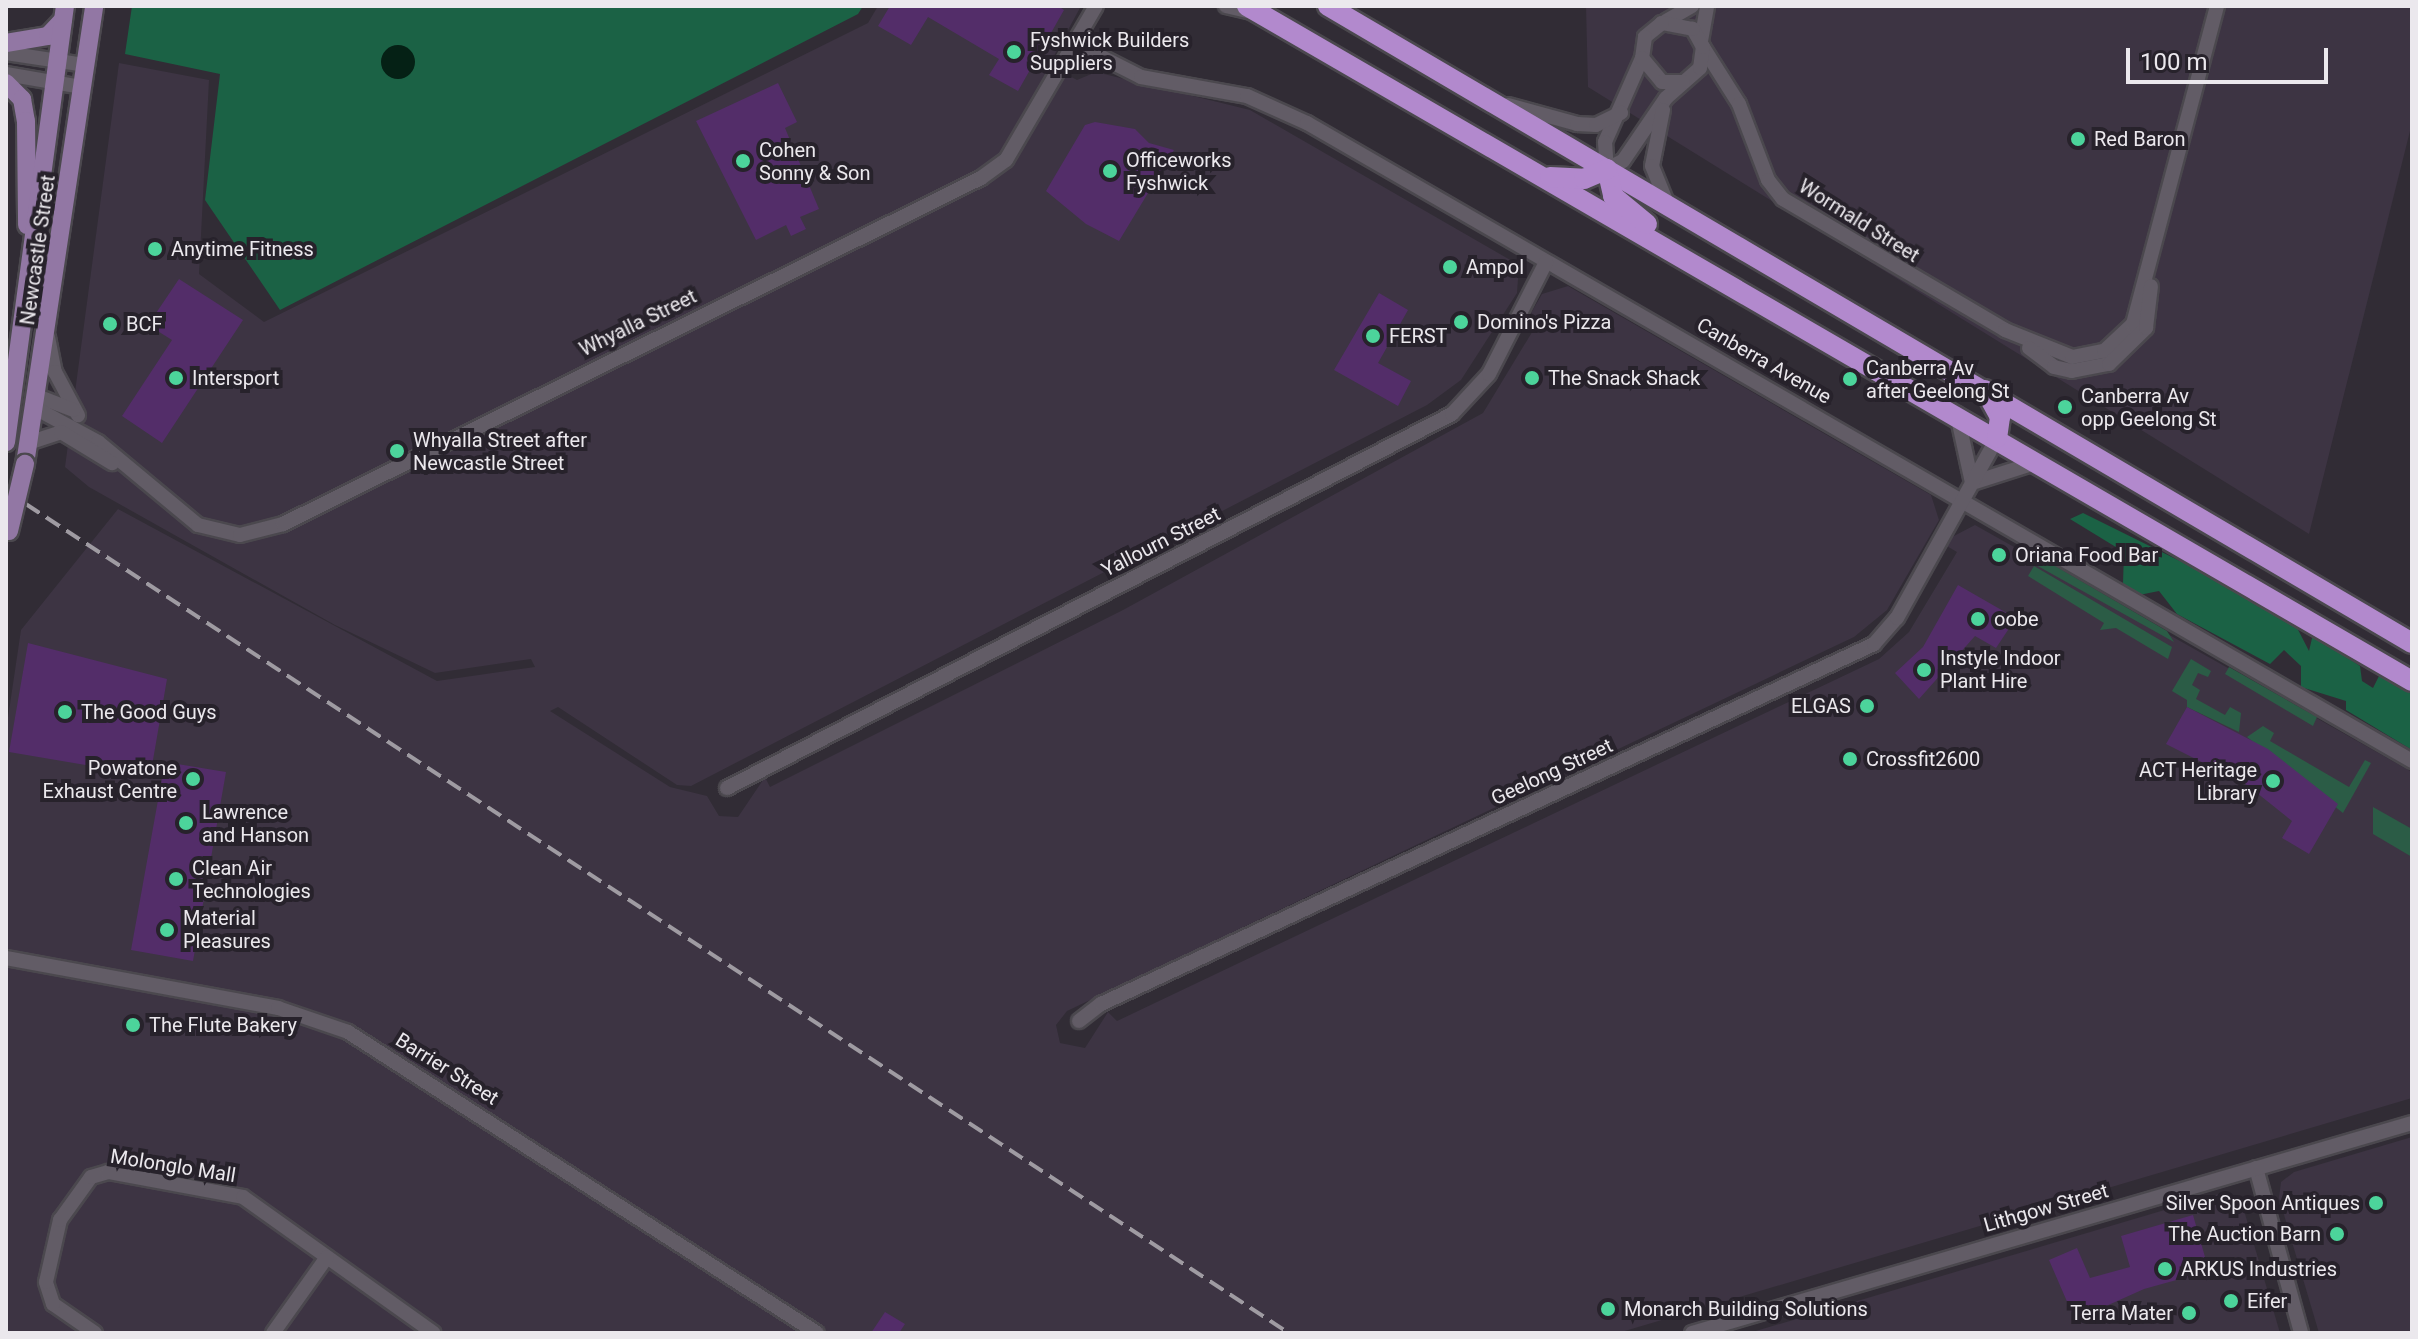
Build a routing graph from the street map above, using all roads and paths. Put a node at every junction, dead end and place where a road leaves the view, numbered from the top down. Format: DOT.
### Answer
graph roads {
  1 [pos="94,6"];
  2 [pos="1096,6"];
  3 [pos="1226,6"];
  4 [pos="1328,6"];
  5 [pos="1692,6"];
  6 [pos="1707,6"];
  7 [pos="2217,6"];
  8 [pos="1252,9"];
  9 [pos="64,13"];
  10 [pos="1662,23"];
  11 [pos="6,43"];
  12 [pos="1076,44"];
  13 [pos="1702,44"];
  14 [pos="6,53"];
  15 [pos="1642,58"];
  16 [pos="57,61"];
  17 [pos="84,65"];
  18 [pos="6,74"];
  19 [pos="1688,79"];
  20 [pos="6,83"];
  21 [pos="54,83"];
  22 [pos="81,87"];
  23 [pos="1484,98"];
  24 [pos="1666,98"];
  25 [pos="1739,104"];
  26 [pos="1621,113"];
  27 [pos="1607,169"];
  28 [pos="1542,176"];
  29 [pos="1685,213"];
  30 [pos="1546,262"];
  31 [pos="1707,271"];
  32 [pos="30,300"];
  33 [pos="48,337"];
  34 [pos="1973,380"];
  35 [pos="15,398"];
  36 [pos="36,402"];
  37 [pos="1957,414"];
  38 [pos="78,415"];
  39 [pos="2048,424"];
  40 [pos="1997,438"];
  41 [pos="6,442"];
  42 [pos="98,442"];
  43 [pos="28,443"];
  44 [pos="2038,462"];
  45 [pos="130,473"];
  46 [pos="1972,483"];
  47 [pos="1962,503"];
  48 [pos="7,539"];
  49 [pos="2411,642"];
  50 [pos="2361,649"];
  51 [pos="2412,667"];
  52 [pos="2412,681"];
  53 [pos="2412,761"];
  54 [pos="727,788"];
  55 [pos="6,958"];
  56 [pos="1079,1021"];
  57 [pos="2412,1123"];
  58 [pos="2256,1168"];
  59 [pos="327,1257"];
  60 [pos="95,1333"];
  61 [pos="273,1333"];
  62 [pos="434,1333"];
  63 [pos="817,1333"];
  64 [pos="1692,1333"];
  65 [pos="2301,1333"];
  1 -- 17 [label="main road, Newcastle Street"];
  2 -- 12 [label="street, Whyalla Street"];
  3 -- 8 [label="street"];
  4 -- 23 [label="highway"];
  5 -- 10 [label="street"];
  6 -- 13 [label="street"];
  7 -- 25 [label="street, Wormald Street"];
  8 -- 28 [label="highway"];
  9 -- 11 [label="main road"];
  9 -- 16 [label="main road, Newcastle Street"];
  10 -- 13 [label="street"];
  10 -- 15 [label="street"];
  12 -- 30 [label="street, Canberra Avenue"];
  12 -- 45 [label="street, Whyalla Street"];
  13 -- 19 [label="street"];
  13 -- 25 [label="street, Wormald Street"];
  14 -- 16 [label="street"];
  15 -- 19 [label="street"];
  15 -- 26 [label="street"];
  16 -- 17 [label="street"];
  16 -- 21 [label="main road, Newcastle Street"];
  17 -- 22 [label="main road, Newcastle Street"];
  18 -- 21 [label="street"];
  19 -- 24 [label="street"];
  19 -- 25 [label="street"];
  20 -- 32 [label="main road"];
  21 -- 22 [label="street"];
  21 -- 32 [label="main road, Newcastle Street"];
  22 -- 33 [label="main road, Newcastle Street"];
  23 -- 26 [label="street"];
  23 -- 27 [label="highway"];
  24 -- 27 [label="street"];
  24 -- 29 [label="street"];
  26 -- 27 [label="street"];
  27 -- 28 [label="highway"];
  27 -- 29 [label="highway"];
  27 -- 31 [label="highway"];
  28 -- 31 [label="highway"];
  29 -- 34 [label="highway"];
  30 -- 47 [label="street, Canberra Avenue"];
  30 -- 54 [label="street, Yallourn Street"];
  31 -- 37 [label="highway"];
  32 -- 35 [label="main road, Newcastle Street"];
  33 -- 36 [label="main road, Newcastle Street"];
  33 -- 38 [label="street, Whyalla Street"];
  34 -- 39 [label="highway"];
  34 -- 40 [label="highway"];
  35 -- 36 [label="main road, Whyalla Street"];
  35 -- 41 [label="main road, Newcastle Street"];
  36 -- 38 [label="street, Whyalla Street"];
  36 -- 42 [label="street, Whyalla Street"];
  36 -- 43 [label="main road, Newcastle Street"];
  37 -- 40 [label="highway"];
  37 -- 46 [label="street"];
  38 -- 42 [label="street, Whyalla Street"];
  39 -- 40 [label="highway"];
  39 -- 49 [label="highway"];
  40 -- 44 [label="highway"];
  40 -- 46 [label="street, Geelong Street"];
  42 -- 45 [label="street, Whyalla Street"];
  43 -- 45 [label="street, Whyalla Street"];
  43 -- 48 [label="main road, Newcastle Street, bridge"];
  44 -- 46 [label="street"];
  44 -- 50 [label="highway"];
  46 -- 47 [label="street, Geelong Street"];
  47 -- 53 [label="street, Canberra Avenue"];
  47 -- 56 [label="street, Geelong Street"];
  49 -- 50 [label="highway"];
  49 -- 51 [label="highway"];
  50 -- 52 [label="highway"];
  55 -- 63 [label="street, Barrier Street"];
  57 -- 58 [label="street, Lithgow Street"];
  58 -- 64 [label="street, Lithgow Street"];
  58 -- 65 [label="street"];
  59 -- 60 [label="street, Molonglo Mall"];
  59 -- 61 [label="street"];
  59 -- 62 [label="street, Molonglo Mall"];
}
